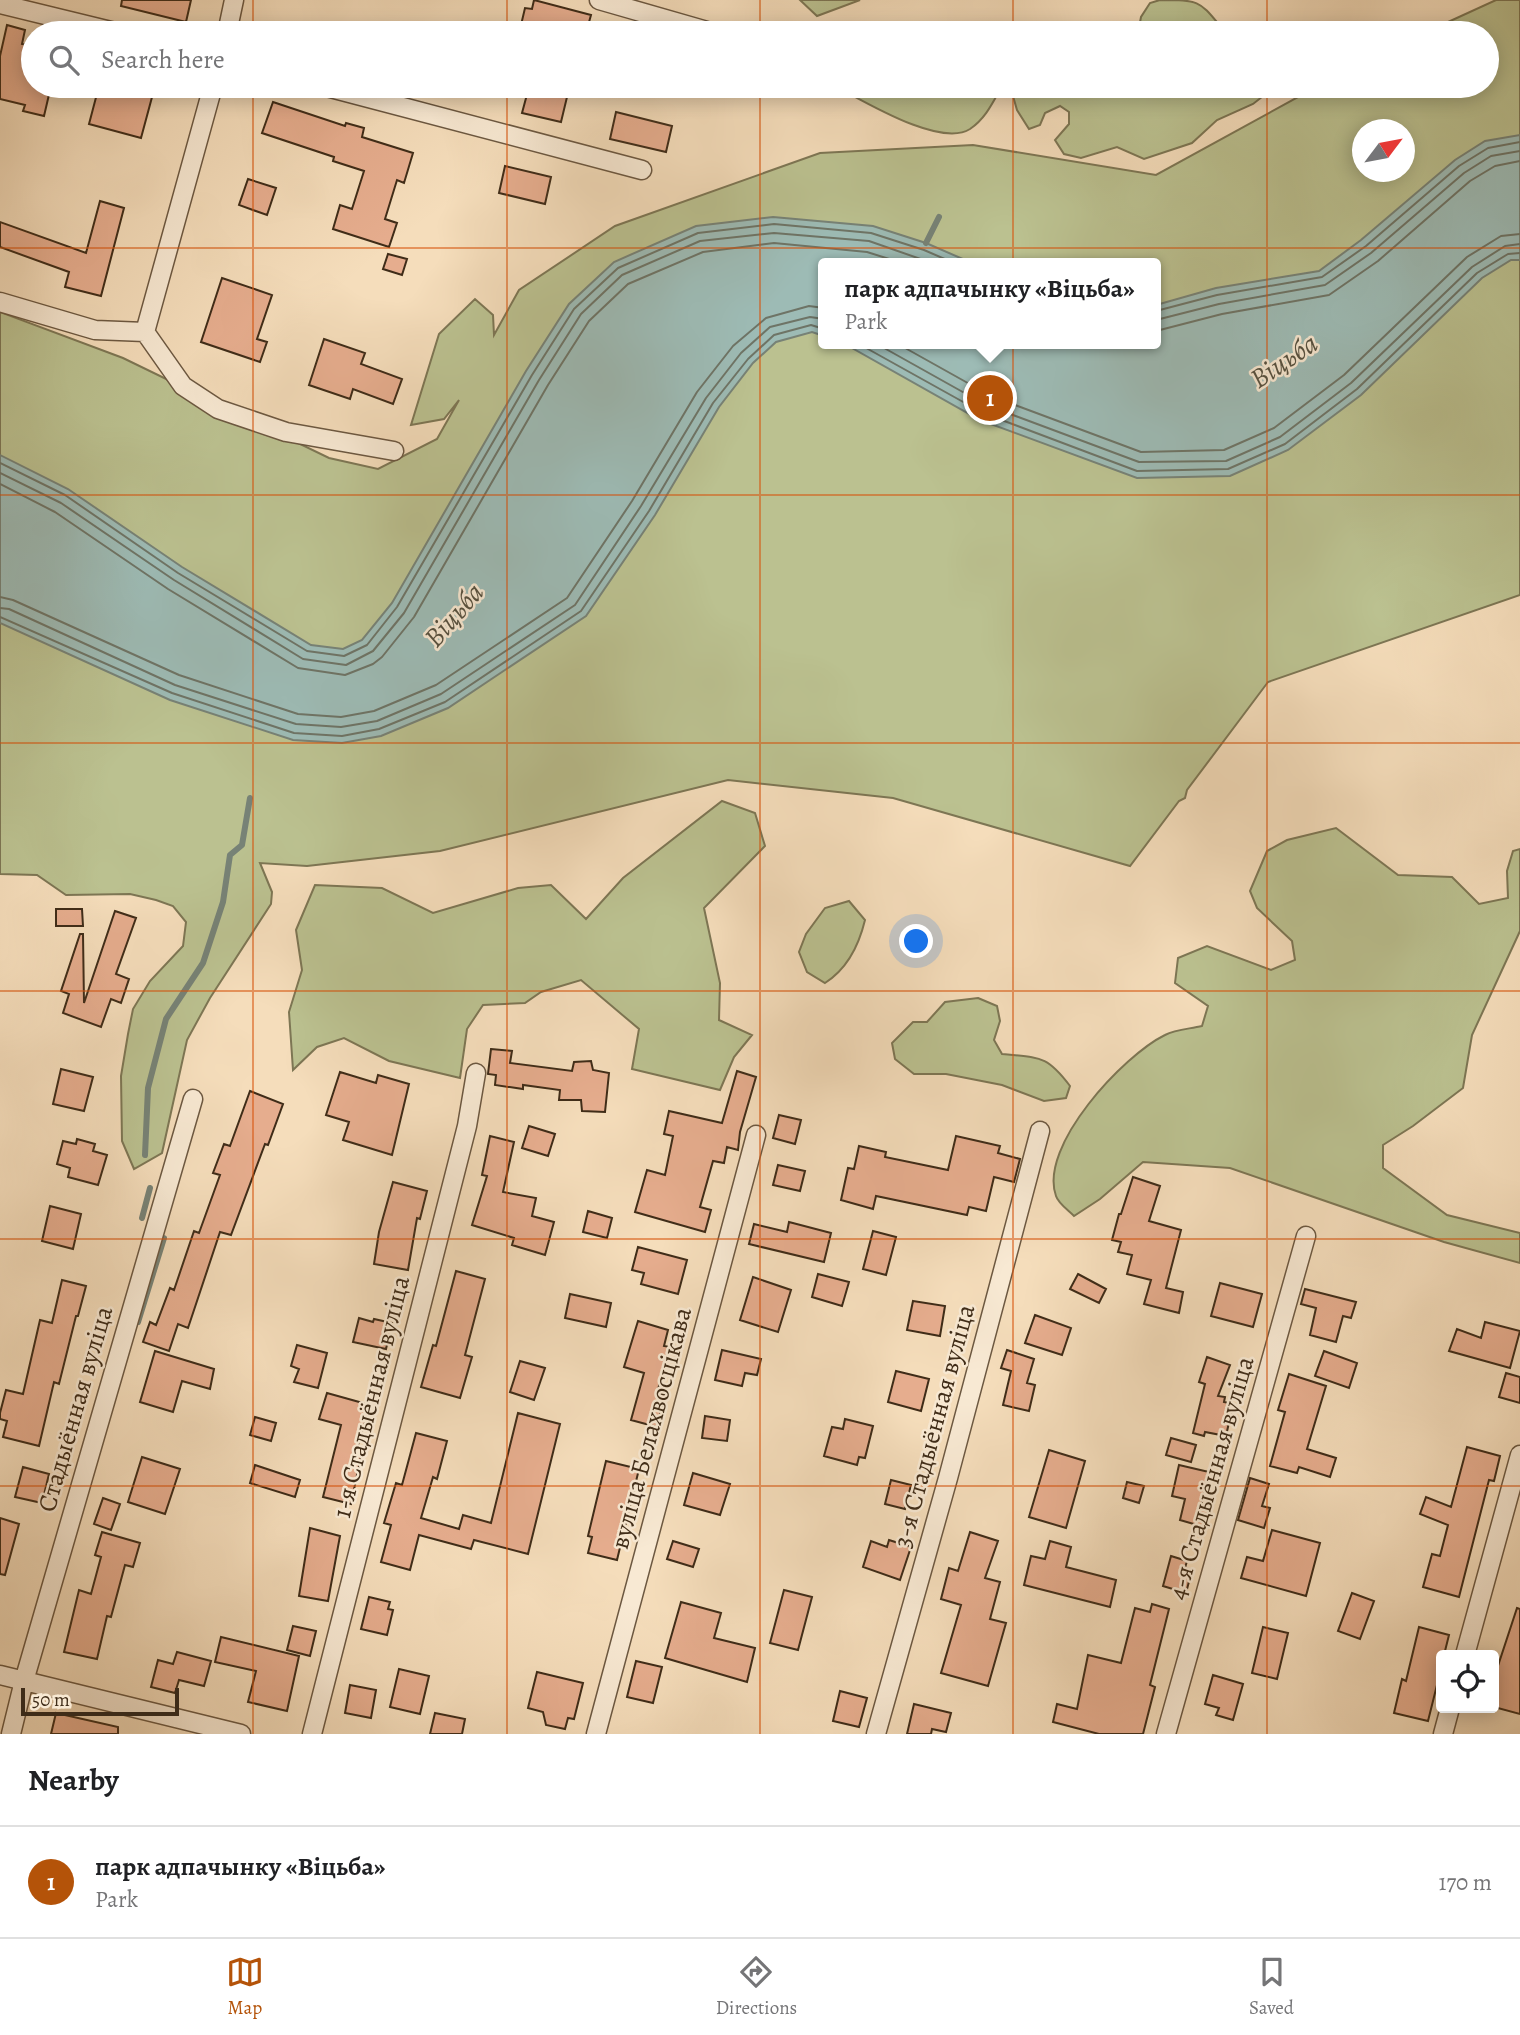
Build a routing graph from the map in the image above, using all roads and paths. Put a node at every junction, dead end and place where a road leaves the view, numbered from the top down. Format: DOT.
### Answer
graph roads {
  1 [pos="234,0"];
  2 [pos="599,0"];
  3 [pos="0,4"];
  4 [pos="70,21"];
  5 [pos="230,21"];
  6 [pos="672,21"];
  7 [pos="210,98"];
  8 [pos="369,98"];
  9 [pos="642,170"];
  10 [pos="0,302"];
  11 [pos="145,332"];
  12 [pos="394,451"];
  13 [pos="475,1073"];
  14 [pos="193,1099"];
  15 [pos="1040,1131"];
  16 [pos="756,1135"];
  17 [pos="1306,1236"];
  18 [pos="1520,1455"];
  19 [pos="1466,1650"];
  20 [pos="0,1675"];
  21 [pos="24,1681"];
  22 [pos="1449,1713"];
  23 [pos="11,1734"];
  24 [pos="241,1734"];
  25 [pos="312,1734"];
  26 [pos="596,1734"];
  27 [pos="876,1734"];
  28 [pos="1166,1734"];
  29 [pos="1443,1734"];
  1 -- 5 [label="street"];
  2 -- 6 [label="street"];
  3 -- 4 [label="street"];
  7 -- 11 [label="street"];
  8 -- 9 [label="street"];
  10 -- 11 [label="street"];
  11 -- 12 [label="street"];
  13 -- 25 [label="street, 1-я Стадыённая вуліца"];
  14 -- 21 [label="street, Стадыённая вуліца"];
  15 -- 27 [label="street, 3-я Стадыённая вуліца"];
  16 -- 26 [label="street, вуліца Белахвосцікава"];
  17 -- 28 [label="street, 4-я Стадыённая вуліца"];
  18 -- 19 [label="street"];
  20 -- 21 [label="street"];
  21 -- 23 [label="street, Стадыённая вуліца"];
  21 -- 24 [label="street"];
  22 -- 29 [label="street"];
}
